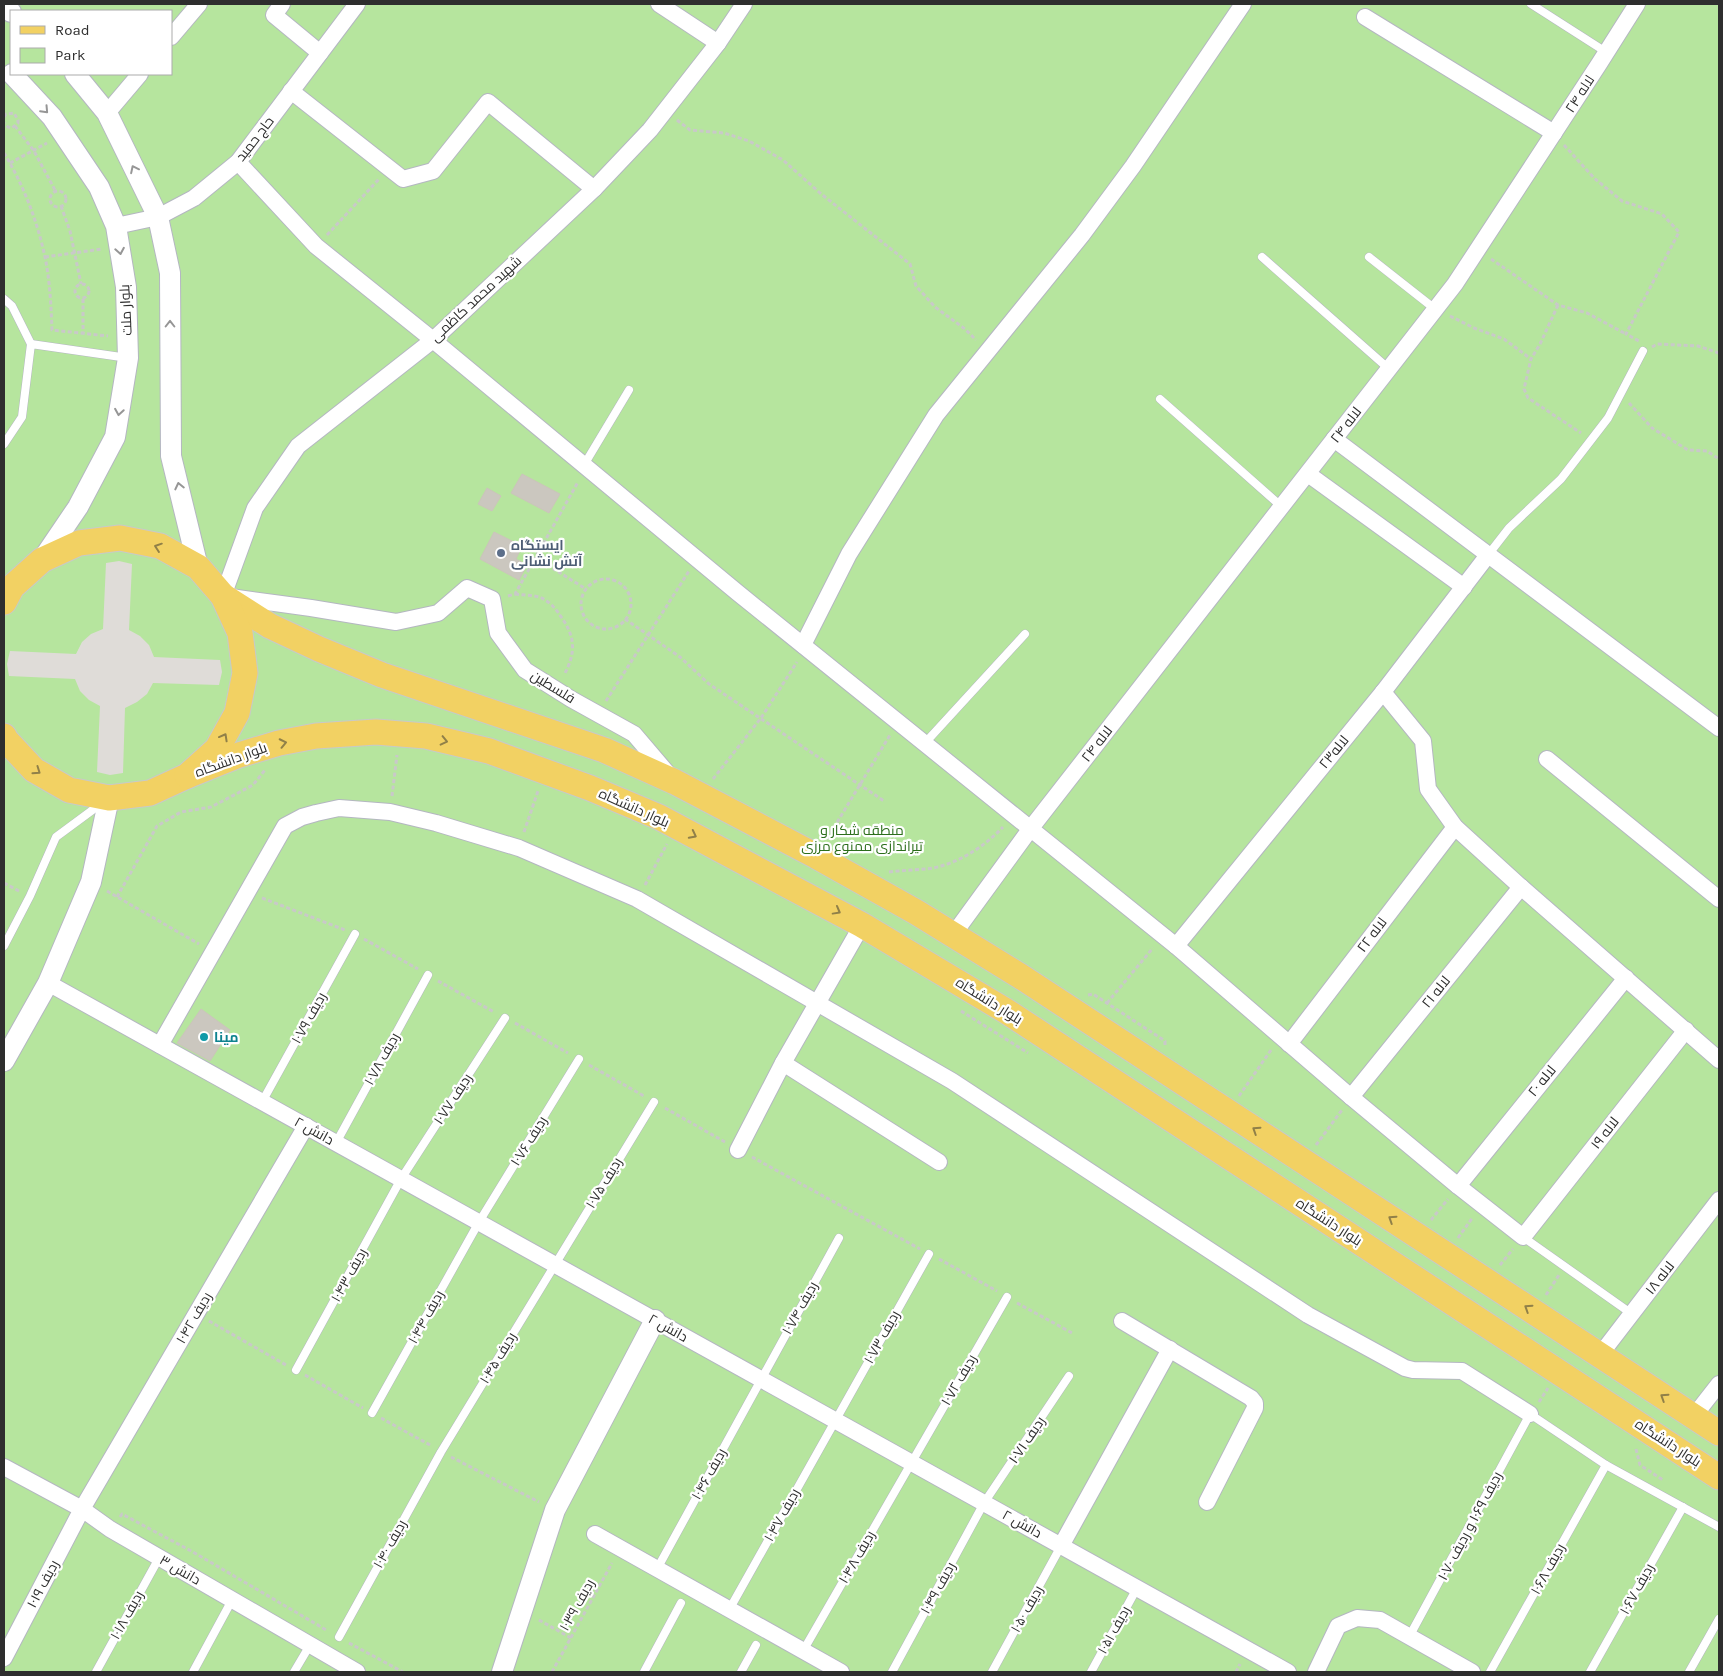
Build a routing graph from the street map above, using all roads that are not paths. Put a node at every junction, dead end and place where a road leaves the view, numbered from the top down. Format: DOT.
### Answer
graph roads {
  1 [pos="199,4"];
  2 [pos="282,4"];
  3 [pos="357,4"];
  4 [pos="659,4"];
  5 [pos="744,4"];
  6 [pos="1242,4"];
  7 [pos="1531,4"];
  8 [pos="1637,4"];
  9 [pos="1364,17"];
  10 [pos="172,36"];
  11 [pos="718,43"];
  12 [pos="1606,52"];
  13 [pos="320,53"];
  14 [pos="14,75"];
  15 [pos="76,75"];
  16 [pos="139,75"];
  17 [pos="291,91"];
  18 [pos="107,113"];
  19 [pos="1554,133"];
  20 [pos="238,162"];
  21 [pos="594,188"];
  22 [pos="158,217"];
  23 [pos="116,226"];
  24 [pos="1262,258"];
  25 [pos="1369,258"];
  26 [pos="4,299"];
  27 [pos="1436,309"];
  28 [pos="433,340"];
  29 [pos="31,344"];
  30 [pos="1644,351"];
  31 [pos="128,358"];
  32 [pos="1389,369"];
  33 [pos="629,390"];
  34 [pos="1160,399"];
  35 [pos="1334,439"];
  36 [pos="4,444"];
  37 [pos="584,465"];
  38 [pos="1308,474"];
  39 [pos="1282,507"];
  40 [pos="1488,555"];
  41 [pos="42,560"];
  42 [pos="198,568"];
  43 [pos="1464,587"];
  44 [pos="6,594"];
  45 [pos="223,596"];
  46 [pos="1025,634"];
  47 [pos="803,645"];
  48 [pos="1383,692"];
  49 [pos="1719,728"];
  50 [pos="4,739"];
  51 [pos="925,743"];
  52 [pos="1548,759"];
  53 [pos="187,776"];
  54 [pos="675,782"];
  55 [pos="109,798"];
  56 [pos="1455,827"];
  57 [pos="1031,828"];
  58 [pos="1521,887"];
  59 [pos="1719,899"];
  60 [pos="862,924"];
  61 [pos="355,934"];
  62 [pos="953,935"];
  63 [pos="4,946"];
  64 [pos="1176,946"];
  65 [pos="428,975"];
  66 [pos="1626,978"];
  67 [pos="48,983"];
  68 [pos="816,1003"];
  69 [pos="505,1018"];
  70 [pos="1686,1030"];
  71 [pos="1284,1040"];
  72 [pos="160,1045"];
  73 [pos="579,1059"];
  74 [pos="1719,1060"];
  75 [pos="4,1061"];
  76 [pos="783,1063"];
  77 [pos="1351,1097"];
  78 [pos="262,1102"];
  79 [pos="654,1102"];
  80 [pos="306,1126"];
  81 [pos="336,1143"];
  82 [pos="738,1150"];
  83 [pos="939,1162"];
  84 [pos="401,1179"];
  85 [pos="1458,1186"];
  86 [pos="1719,1200"];
  87 [pos="479,1222"];
  88 [pos="1524,1237"];
  89 [pos="839,1238"];
  90 [pos="929,1254"];
  91 [pos="554,1264"];
  92 [pos="1007,1297"];
  93 [pos="1632,1314"];
  94 [pos="655,1320"];
  95 [pos="1122,1321"];
  96 [pos="1170,1349"];
  97 [pos="1600,1355"];
  98 [pos="296,1370"];
  99 [pos="1069,1376"];
  100 [pos="761,1379"];
  101 [pos="1719,1384"];
  102 [pos="372,1413"];
  103 [pos="1530,1414"];
  104 [pos="1694,1416"];
  105 [pos="836,1421"];
  106 [pos="1719,1433"];
  107 [pos="441,1452"];
  108 [pos="911,1463"];
  109 [pos="1606,1465"];
  110 [pos="4,1466"];
  111 [pos="1719,1477"];
  112 [pos="1207,1502"];
  113 [pos="984,1503"];
  114 [pos="1683,1507"];
  115 [pos="82,1509"];
  116 [pos="1719,1526"];
  117 [pos="595,1534"];
  118 [pos="1061,1546"];
  119 [pos="159,1558"];
  120 [pos="657,1569"];
  121 [pos="1137,1588"];
  122 [pos="232,1600"];
  123 [pos="681,1603"];
  124 [pos="729,1610"];
  125 [pos="1719,1620"];
  126 [pos="339,1637"];
  127 [pos="1409,1637"];
  128 [pos="756,1644"];
  129 [pos="310,1645"];
  130 [pos="803,1652"];
  131 [pos="4,1658"];
  132 [pos="96,1672"];
  133 [pos="193,1672"];
  134 [pos="294,1672"];
  135 [pos="357,1672"];
  136 [pos="502,1672"];
  137 [pos="644,1672"];
  138 [pos="741,1672"];
  139 [pos="841,1672"];
  140 [pos="892,1672"];
  141 [pos="992,1672"];
  142 [pos="1091,1672"];
  143 [pos="1288,1672"];
  144 [pos="1316,1672"];
  145 [pos="1472,1672"];
  146 [pos="1490,1672"];
  147 [pos="1590,1672"];
  148 [pos="1689,1672"];
  1 -- 10 [label="street"];
  2 -- 13 [label="street"];
  3 -- 13 [label="street, حاج حمید"];
  4 -- 11 [label="street"];
  5 -- 11 [label="street, شهید محمد کاظمی"];
  6 -- 47 [label="street"];
  7 -- 12 [label="lane"];
  8 -- 12 [label="street, لاله ۲۴"];
  9 -- 19 [label="street"];
  11 -- 21 [label="street, شهید محمد کاظمی"];
  12 -- 19 [label="street, لاله ۲۴"];
  13 -- 17 [label="street, حاج حمید"];
  14 -- 23 [label="street, بلوار ملت, one-way"];
  15 -- 18 [label="street"];
  16 -- 18 [label="street"];
  17 -- 20 [label="street, حاج حمید"];
  17 -- 21 [label="street"];
  22 -- 18 [label="street, one-way"];
  19 -- 27 [label="street, لاله ۲۴"];
  20 -- 22 [label="street, حاج حمید"];
  20 -- 28 [label="street"];
  21 -- 28 [label="street, شهید محمد کاظمی"];
  22 -- 23 [label="street, حاج حمید"];
  42 -- 22 [label="street, one-way"];
  23 -- 31 [label="street, بلوار ملت, one-way"];
  24 -- 32 [label="lane"];
  25 -- 27 [label="lane"];
  26 -- 29 [label="lane"];
  27 -- 32 [label="street, لاله ۲۴"];
  28 -- 37 [label="street"];
  28 -- 45 [label="street, شهید محمد کاظمی"];
  29 -- 31 [label="lane"];
  29 -- 36 [label="lane"];
  30 -- 40 [label="lane"];
  31 -- 41 [label="street, بلوار ملت, one-way"];
  32 -- 35 [label="street, لاله ۲۴"];
  33 -- 37 [label="lane"];
  34 -- 39 [label="lane"];
  35 -- 38 [label="street, لاله ۲۴"];
  35 -- 40 [label="street"];
  37 -- 47 [label="street"];
  38 -- 39 [label="street, لاله ۲۴"];
  38 -- 43 [label="street"];
  39 -- 57 [label="street, لاله ۲۴"];
  40 -- 43 [label="street, لاله۲۳"];
  40 -- 49 [label="street"];
  42 -- 41 [label="main road, one-way"];
  41 -- 44 [label="main road"];
  42 -- 45 [label="main road"];
  43 -- 48 [label="street, لاله۲۳"];
  53 -- 45 [label="main road, one-way"];
  45 -- 54 [label="main road"];
  45 -- 54 [label="street, فلسطین"];
  46 -- 51 [label="lane"];
  47 -- 51 [label="street"];
  48 -- 56 [label="street"];
  48 -- 64 [label="street, لاله۲۳"];
  50 -- 55 [label="main road, one-way"];
  51 -- 57 [label="street"];
  52 -- 59 [label="street"];
  53 -- 55 [label="main road"];
  53 -- 60 [label="main road, بلوار دانشگاه, one-way"];
  54 -- 62 [label="main road"];
  55 -- 63 [label="lane"];
  55 -- 67 [label="street"];
  56 -- 58 [label="street"];
  56 -- 71 [label="street, لاله ۲۲"];
  57 -- 62 [label="street, لاله ۲۴"];
  57 -- 64 [label="street"];
  58 -- 66 [label="street"];
  58 -- 77 [label="street, لاله ۲۱"];
  60 -- 68 [label="street"];
  60 -- 111 [label="main road, بلوار دانشگاه"];
  61 -- 78 [label="lane, ردیف ۱۰۷۹"];
  97 -- 62 [label="main road, one-way"];
  64 -- 71 [label="street"];
  65 -- 81 [label="lane, ردیف ۱۰۷۸"];
  66 -- 70 [label="street"];
  66 -- 85 [label="street, لاله ۲۰"];
  67 -- 72 [label="street, دانش ۲"];
  67 -- 75 [label="street"];
  68 -- 72 [label="street"];
  68 -- 76 [label="street"];
  68 -- 103 [label="street"];
  69 -- 84 [label="lane, ردیف ۱۰۷۷"];
  70 -- 74 [label="street"];
  70 -- 88 [label="street, لاله ۱۹"];
  71 -- 77 [label="street"];
  72 -- 78 [label="street, دانش ۲"];
  73 -- 87 [label="lane, ردیف ۱۰۷۶"];
  76 -- 82 [label="street"];
  76 -- 83 [label="street"];
  77 -- 85 [label="street"];
  78 -- 80 [label="street, دانش ۲"];
  79 -- 91 [label="lane, ردیف ۱۰۷۵"];
  80 -- 81 [label="street, دانش ۲"];
  80 -- 115 [label="street, ردیف ۱۰۴۲"];
  81 -- 84 [label="street, دانش ۲"];
  84 -- 87 [label="street, دانش ۲"];
  84 -- 98 [label="lane, ردیف ۱۰۴۳"];
  85 -- 88 [label="street"];
  86 -- 93 [label="street, لاله ۱۸"];
  87 -- 91 [label="street, دانش ۲"];
  87 -- 102 [label="lane, ردیف ۱۰۴۴"];
  88 -- 93 [label="lane"];
  89 -- 100 [label="lane, ردیف ۱۰۷۴"];
  90 -- 105 [label="lane, ردیف ۱۰۷۳"];
  91 -- 94 [label="street, دانش ۲"];
  91 -- 107 [label="lane, ردیف ۱۰۴۵"];
  92 -- 108 [label="lane, ردیف ۱۰۷۲"];
  93 -- 97 [label="street, لاله ۱۸"];
  94 -- 100 [label="street, دانش ۲"];
  94 -- 136 [label="street"];
  95 -- 96 [label="street"];
  96 -- 112 [label="street"];
  96 -- 118 [label="street"];
  104 -- 97 [label="main road, one-way"];
  99 -- 113 [label="lane, ردیف ۱۰۷۱"];
  100 -- 105 [label="street, دانش ۲"];
  100 -- 120 [label="lane, ردیف ۱۰۴۶"];
  101 -- 104 [label="street"];
  103 -- 109 [label="lane"];
  103 -- 127 [label="lane, ردیف ۱۰۶۹ و ردیف ۱۰۷۰"];
  104 -- 106 [label="main road"];
  105 -- 108 [label="street, دانش ۲"];
  105 -- 124 [label="lane, ردیف ۱۰۴۷"];
  107 -- 126 [label="lane, ردیف ۱۰۴۰"];
  108 -- 113 [label="street, دانش ۲"];
  108 -- 130 [label="lane, ردیف ۱۰۴۸"];
  109 -- 114 [label="lane"];
  109 -- 146 [label="lane, ردیف ۱۰۶۸"];
  110 -- 115 [label="street, دانش ۳"];
  113 -- 118 [label="street, دانش ۲"];
  113 -- 140 [label="lane, ردیف ۱۰۴۹"];
  114 -- 116 [label="lane"];
  114 -- 147 [label="lane, ردیف ۱۰۶۷"];
  115 -- 119 [label="street, دانش ۳"];
  115 -- 131 [label="street, ردیف ۱۰۱۹"];
  117 -- 120 [label="street"];
  118 -- 121 [label="street, دانش ۲"];
  118 -- 141 [label="lane, ردیف ۱۰۵۰"];
  119 -- 122 [label="street, دانش ۳"];
  119 -- 132 [label="lane, ردیف ۱۰۱۸"];
  120 -- 124 [label="street"];
  121 -- 142 [label="lane, ردیف ۱۰۵۱"];
  121 -- 143 [label="street, دانش ۲"];
  122 -- 129 [label="street, دانش ۳"];
  122 -- 133 [label="lane"];
  123 -- 137 [label="lane"];
  124 -- 130 [label="street"];
  125 -- 148 [label="lane"];
  127 -- 144 [label="street"];
  127 -- 145 [label="street"];
  128 -- 138 [label="lane"];
  129 -- 134 [label="lane"];
  129 -- 135 [label="street, دانش ۳"];
  130 -- 139 [label="street"];
}
